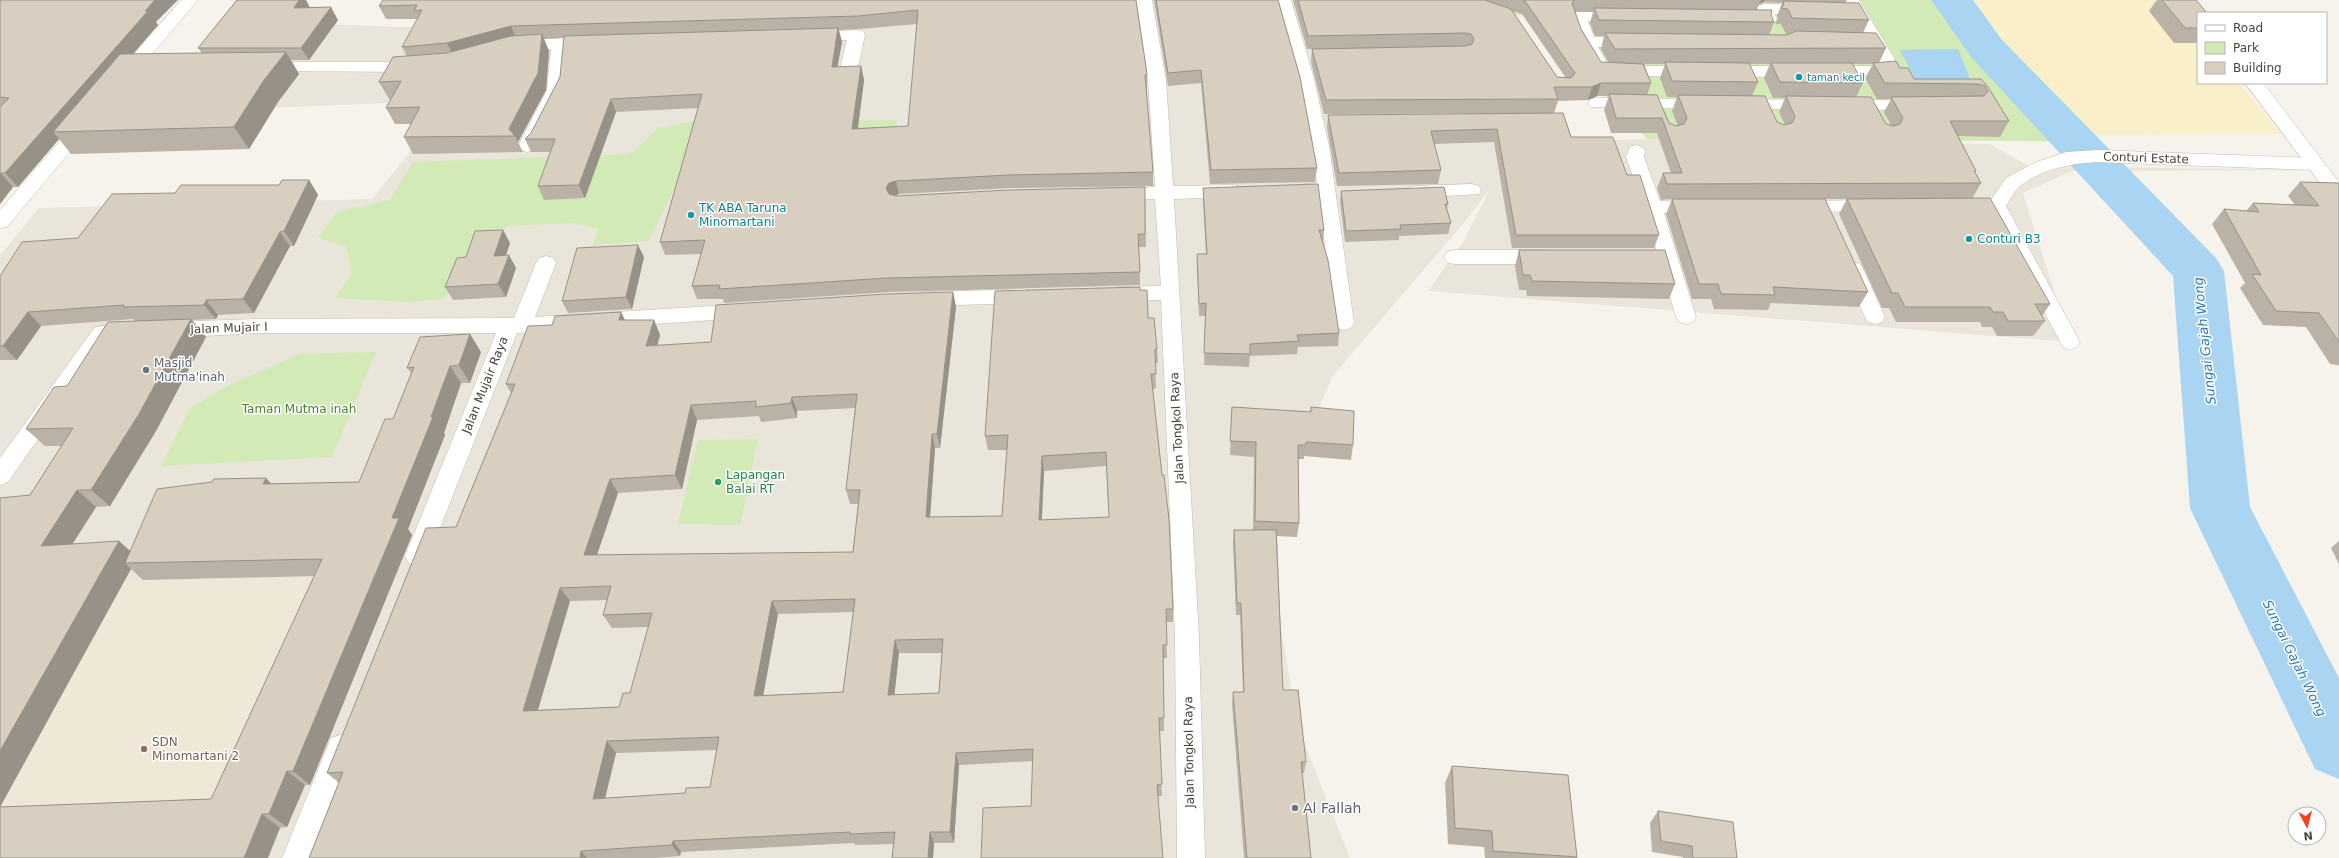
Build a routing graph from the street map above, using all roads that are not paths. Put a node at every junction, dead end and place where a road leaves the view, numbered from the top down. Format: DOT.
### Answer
graph roads {
  1 [pos="190,0"];
  2 [pos="1144,0"];
  3 [pos="1283,0"];
  4 [pos="1845,8"];
  5 [pos="1640,17"];
  6 [pos="1732,18"];
  7 [pos="792,37"];
  8 [pos="610,41"];
  9 [pos="1587,42"];
  10 [pos="560,43"];
  11 [pos="1649,43"];
  12 [pos="498,50"];
  13 [pos="435,66"];
  14 [pos="133,67"];
  15 [pos="155,67"];
  16 [pos="248,67"];
  17 [pos="1647,72"];
  18 [pos="1751,72"];
  19 [pos="1852,72"];
  20 [pos="847,76"];
  21 [pos="2255,84"];
  22 [pos="113,90"];
  23 [pos="1597,103"];
  24 [pos="1660,104"];
  25 [pos="1931,106"];
  26 [pos="1768,111"];
  27 [pos="1874,112"];
  28 [pos="93,113"];
  29 [pos="1667,122"];
  30 [pos="527,146"];
  31 [pos="1636,151"];
  32 [pos="2314,164"];
  33 [pos="1272,190"];
  34 [pos="1472,190"];
  35 [pos="1249,191"];
  36 [pos="1332,192"];
  37 [pos="1396,192"];
  38 [pos="1163,193"];
  39 [pos="1099,194"];
  40 [pos="2339,195"];
  41 [pos="1824,206"];
  42 [pos="1894,206"];
  43 [pos="1715,207"];
  44 [pos="1777,207"];
  45 [pos="1653,208"];
  46 [pos="0,222"];
  47 [pos="1833,227"];
  48 [pos="1846,255"];
  49 [pos="1454,257"];
  50 [pos="1565,257"];
  51 [pos="546,263"];
  52 [pos="1171,293"];
  53 [pos="1101,294"];
  54 [pos="1046,296"];
  55 [pos="906,300"];
  56 [pos="763,310"];
  57 [pos="1686,317"];
  58 [pos="1875,317"];
  59 [pos="1344,323"];
  60 [pos="515,326"];
  61 [pos="2070,342"];
  62 [pos="0,476"];
  63 [pos="408,578"];
  64 [pos="349,725"];
  65 [pos="296,858"];
  66 [pos="1191,858"];
  1 -- 14 [label="street"];
  2 -- 38 [label="street, Jalan Tongkol Raya"];
  3 -- 36 [label="street"];
  4 -- 6 [label="street"];
  4 -- 19 [label="street"];
  5 -- 9 [label="street"];
  7 -- 20 [label="street"];
  8 -- 10 [label="street"];
  9 -- 11 [label="street"];
  9 -- 17 [label="street"];
  10 -- 12 [label="street"];
  10 -- 30 [label="street"];
  13 -- 16 [label="street"];
  14 -- 15 [label="street"];
  14 -- 22 [label="street"];
  17 -- 18 [label="street"];
  17 -- 24 [label="street"];
  18 -- 19 [label="street"];
  18 -- 26 [label="street"];
  19 -- 27 [label="street"];
  21 -- 32 [label="street"];
  23 -- 24 [label="street"];
  24 -- 26 [label="street"];
  24 -- 29 [label="street"];
  25 -- 27 [label="street"];
  26 -- 27 [label="street"];
  28 -- 46 [label="street"];
  31 -- 45 [label="street"];
  32 -- 40 [label="street"];
  32 -- 61 [label="street, Conturi Estate"];
  33 -- 36 [label="street"];
  34 -- 37 [label="street"];
  35 -- 38 [label="street"];
  36 -- 59 [label="street"];
  38 -- 39 [label="street"];
  38 -- 52 [label="street, Jalan Tongkol Raya"];
  41 -- 42 [label="street"];
  41 -- 44 [label="street"];
  41 -- 47 [label="street"];
  43 -- 45 [label="street"];
  45 -- 57 [label="street"];
  48 -- 58 [label="street"];
  49 -- 50 [label="street"];
  51 -- 60 [label="street"];
  52 -- 53 [label="street"];
  52 -- 66 [label="street, Jalan Tongkol Raya"];
  54 -- 55 [label="street"];
  56 -- 60 [label="street, Jalan Mujair Raya"];
  60 -- 62 [label="street, Jalan Mujair I"];
  60 -- 63 [label="street, Jalan Mujair Raya"];
  64 -- 65 [label="street"];
}
